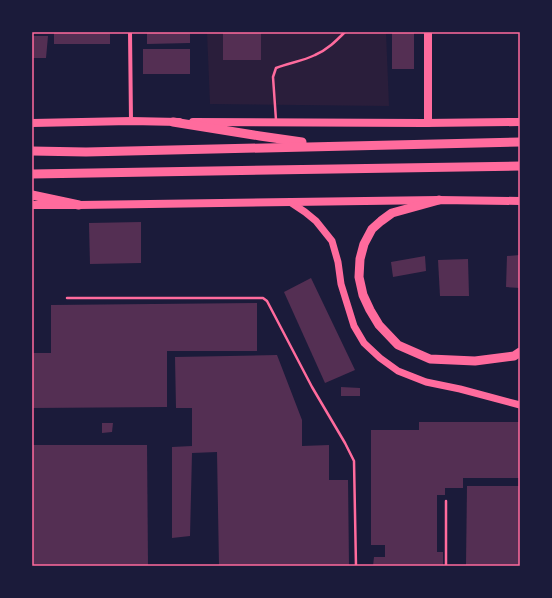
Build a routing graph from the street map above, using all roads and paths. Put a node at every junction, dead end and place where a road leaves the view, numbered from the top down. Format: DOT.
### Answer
graph roads {
  1 [pos="130,32"];
  2 [pos="345,32"];
  3 [pos="428,32"];
  4 [pos="131,121"];
  5 [pos="173,122"];
  6 [pos="520,122"];
  7 [pos="32,123"];
  8 [pos="276,123"];
  9 [pos="428,123"];
  10 [pos="520,142"];
  11 [pos="332,146"];
  12 [pos="32,151"];
  13 [pos="520,166"];
  14 [pos="32,174"];
  15 [pos="32,195"];
  16 [pos="439,200"];
  17 [pos="520,201"];
  18 [pos="290,202"];
  19 [pos="32,205"];
  20 [pos="79,205"];
  21 [pos="67,298"];
  22 [pos="520,352"];
  23 [pos="520,405"];
  24 [pos="446,501"];
  25 [pos="356,566"];
  26 [pos="446,566"];
  1 -- 4 [label="street"];
  2 -- 8 [label="lane"];
  3 -- 9 [label="main road"];
  4 -- 5 [label="main road"];
  4 -- 7 [label="main road"];
  5 -- 8 [label="main road"];
  5 -- 11 [label="highway"];
  6 -- 9 [label="main road"];
  8 -- 9 [label="main road"];
  10 -- 11 [label="highway"];
  11 -- 12 [label="highway"];
  13 -- 14 [label="highway"];
  15 -- 20 [label="highway"];
  16 -- 17 [label="main road"];
  16 -- 18 [label="main road"];
  16 -- 22 [label="highway"];
  18 -- 20 [label="main road"];
  18 -- 23 [label="main road"];
  19 -- 20 [label="main road"];
  21 -- 25 [label="lane"];
  24 -- 26 [label="lane"];
}
